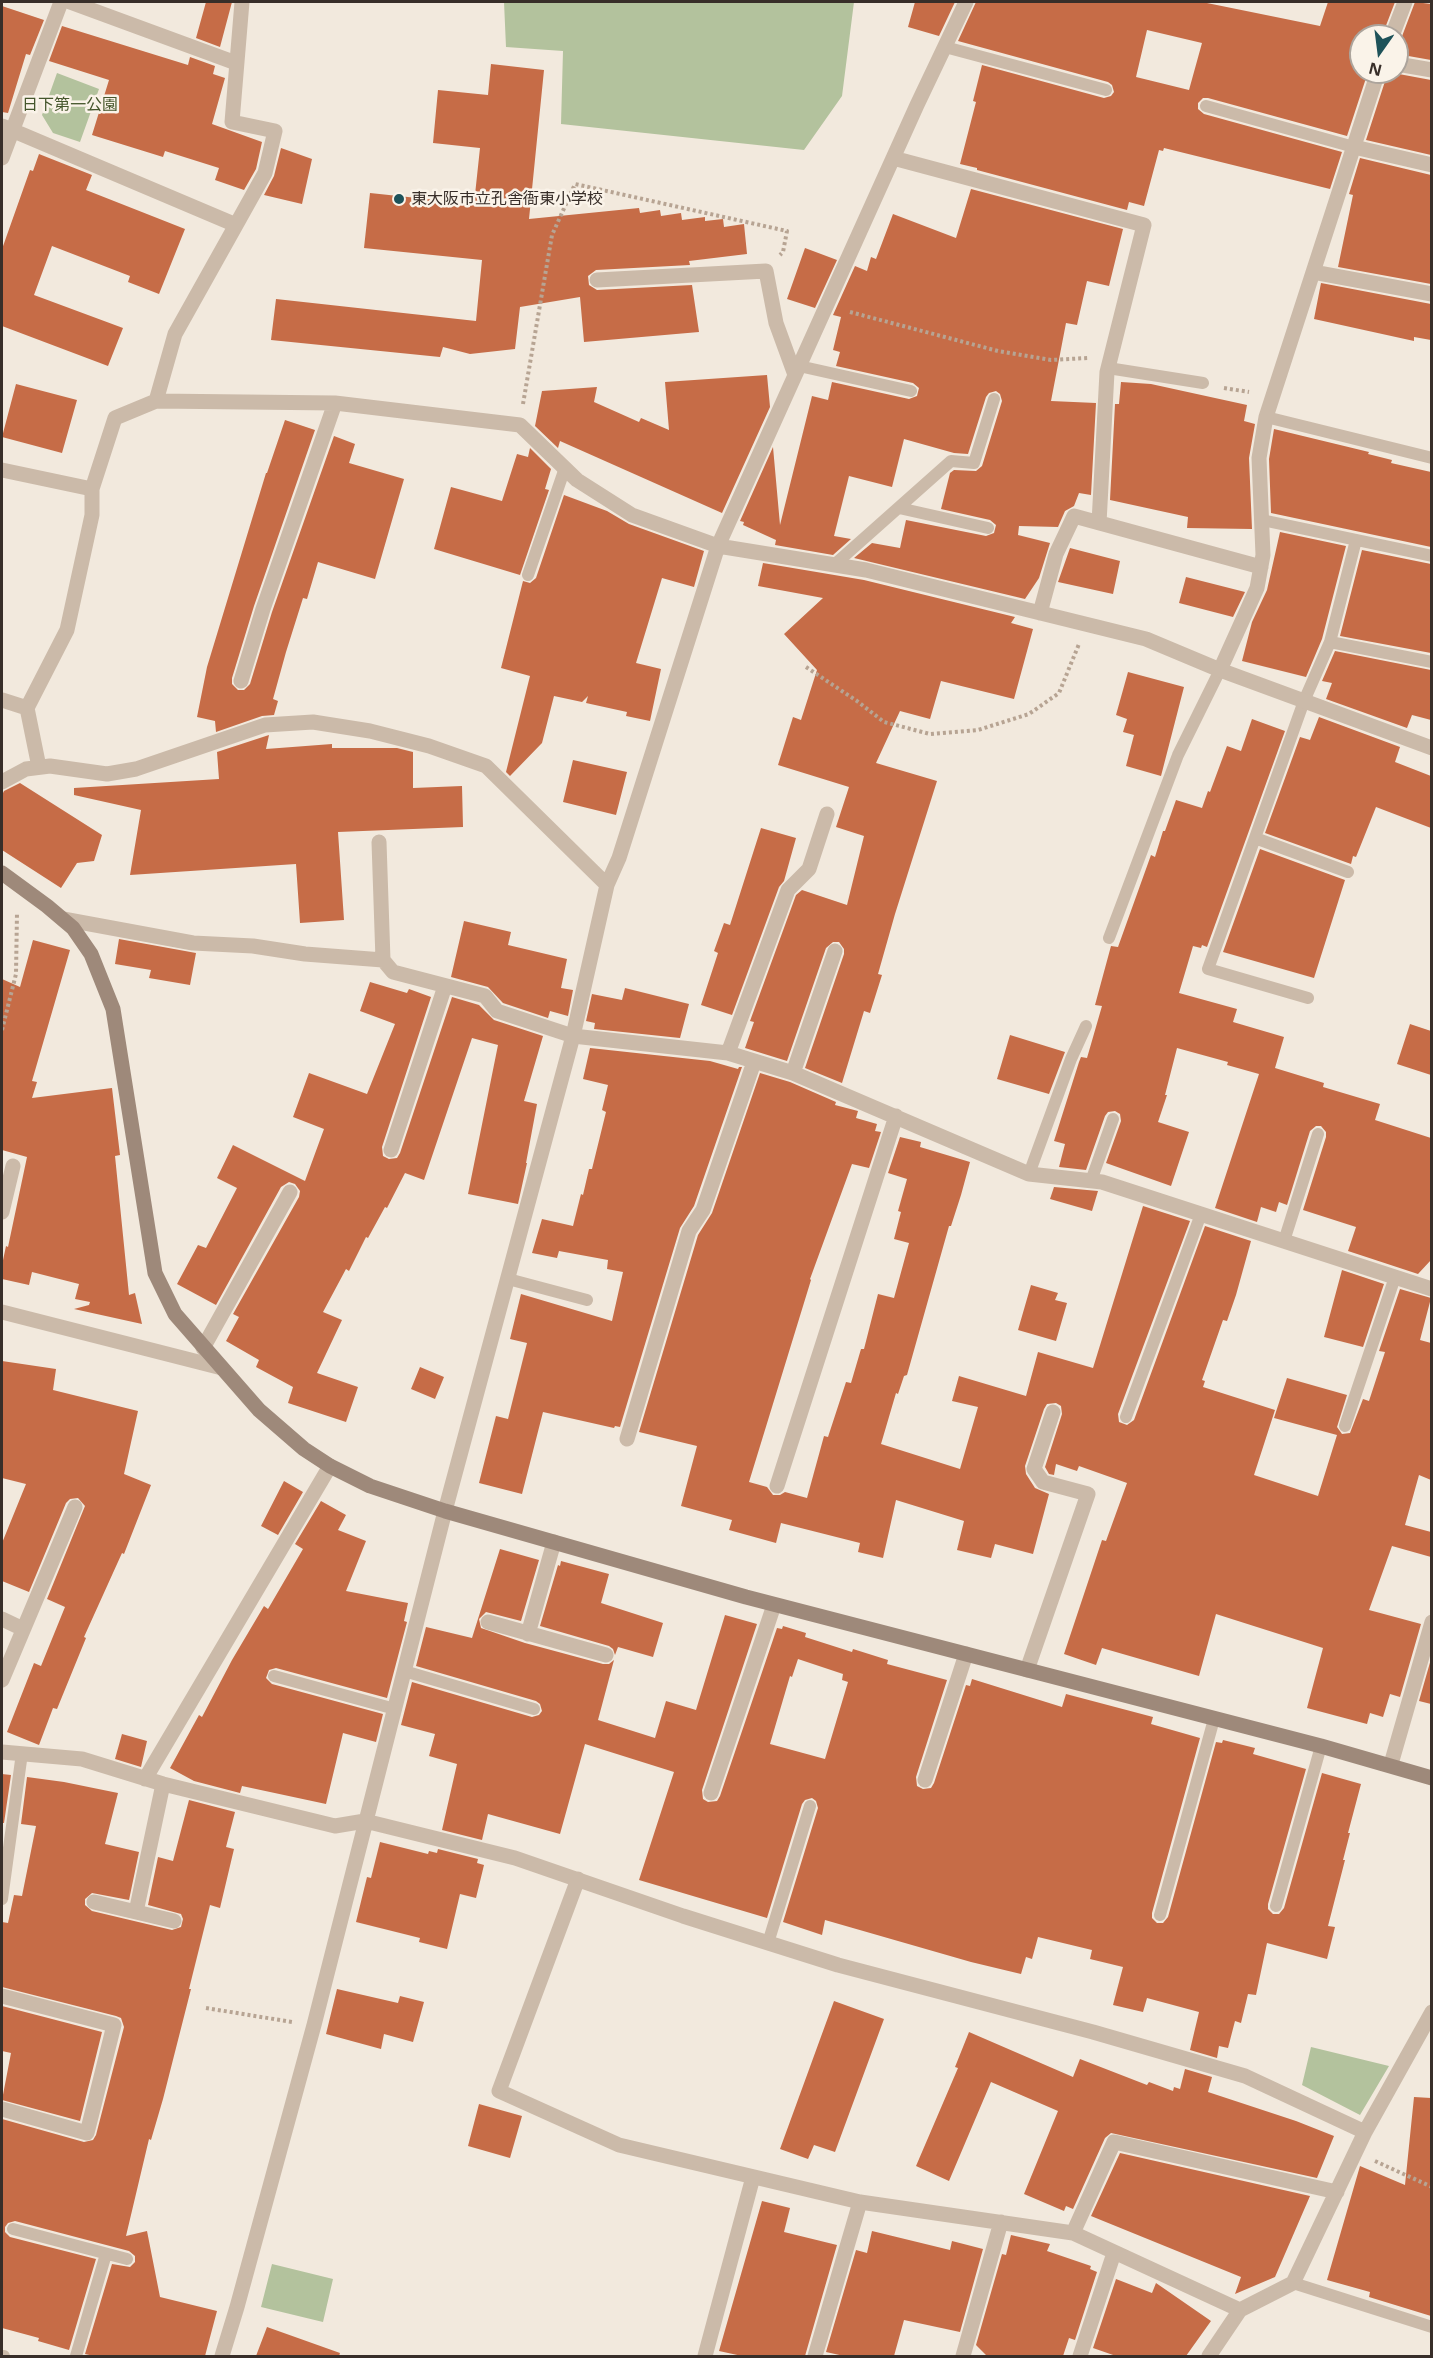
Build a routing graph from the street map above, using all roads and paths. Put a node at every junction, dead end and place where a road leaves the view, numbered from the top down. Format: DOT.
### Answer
graph roads {
  1 [pos="61,2"];
  2 [pos="70,2"];
  3 [pos="242,2"];
  4 [pos="966,2"];
  5 [pos="1405,2"];
  6 [pos="1397,24"];
  7 [pos="945,47"];
  8 [pos="236,63"];
  9 [pos="1409,66"];
  10 [pos="1431,70"];
  11 [pos="1374,84"];
  12 [pos="1106,90"];
  13 [pos="1206,106"];
  14 [pos="7,128"];
  15 [pos="1353,147"];
  16 [pos="2,158"];
  17 [pos="893,158"];
  18 [pos="1431,165"];
  19 [pos="236,225"];
  20 [pos="1313,272"];
  21 [pos="597,280"];
  22 [pos="1431,294"];
  23 [pos="826,306"];
  24 [pos="1109,362"];
  25 [pos="797,371"];
  26 [pos="1203,383"];
  27 [pos="911,392"];
  28 [pos="1272,397"];
  29 [pos="994,399"];
  30 [pos="156,401"];
  31 [pos="335,403"];
  32 [pos="1266,417"];
  33 [pos="1431,458"];
  34 [pos="565,468"];
  35 [pos="2,470"];
  36 [pos="92,489"];
  37 [pos="899,508"];
  38 [pos="1262,520"];
  39 [pos="1099,523"];
  40 [pos="988,528"];
  41 [pos="1356,540"];
  42 [pos="718,546"];
  43 [pos="1431,556"];
  44 [pos="834,565"];
  45 [pos="1261,567"];
  46 [pos="528,575"];
  47 [pos="1040,613"];
  48 [pos="1087,624"];
  49 [pos="1330,642"];
  50 [pos="1431,662"];
  51 [pos="806,667"];
  52 [pos="1220,670"];
  53 [pos="241,681"];
  54 [pos="2,700"];
  55 [pos="1304,701"];
  56 [pos="27,708"];
  57 [pos="1431,748"];
  58 [pos="39,767"];
  59 [pos="2,782"];
  60 [pos="826,814"];
  61 [pos="1255,838"];
  62 [pos="379,842"];
  63 [pos="2,873"];
  64 [pos="1348,873"];
  65 [pos="607,885"];
  66 [pos="23,888"];
  67 [pos="63,919"];
  68 [pos="1110,938"];
  69 [pos="835,951"];
  70 [pos="383,960"];
  71 [pos="445,986"];
  72 [pos="1308,998"];
  73 [pos="1086,1026"];
  74 [pos="2,1030"];
  75 [pos="573,1036"];
  76 [pos="728,1053"];
  77 [pos="754,1062"];
  78 [pos="793,1073"];
  79 [pos="896,1116"];
  80 [pos="1113,1119"];
  81 [pos="1318,1134"];
  82 [pos="391,1150"];
  83 [pos="13,1166"];
  84 [pos="1029,1174"];
  85 [pos="1091,1180"];
  86 [pos="290,1192"];
  87 [pos="2,1212"];
  88 [pos="1201,1214"];
  89 [pos="1284,1241"];
  90 [pos="1395,1277"];
  91 [pos="508,1279"];
  92 [pos="1431,1289"];
  93 [pos="587,1300"];
  94 [pos="2,1312"];
  95 [pos="203,1348"];
  96 [pos="222,1368"];
  97 [pos="1053,1412"];
  98 [pos="1126,1417"];
  99 [pos="1345,1426"];
  100 [pos="627,1439"];
  101 [pos="330,1466"];
  102 [pos="777,1486"];
  103 [pos="75,1507"];
  104 [pos="446,1511"];
  105 [pos="554,1542"];
  106 [pos="774,1605"];
  107 [pos="2,1619"];
  108 [pos="488,1622"];
  109 [pos="1431,1622"];
  110 [pos="23,1629"];
  111 [pos="528,1634"];
  112 [pos="966,1654"];
  113 [pos="606,1655"];
  114 [pos="1027,1670"];
  115 [pos="404,1671"];
  116 [pos="274,1676"];
  117 [pos="2,1680"];
  118 [pos="394,1708"];
  119 [pos="534,1709"];
  120 [pos="1214,1719"];
  121 [pos="1321,1746"];
  122 [pos="2,1752"];
  123 [pos="22,1753"];
  124 [pos="1391,1764"];
  125 [pos="1431,1778"];
  126 [pos="146,1779"];
  127 [pos="925,1780"];
  128 [pos="163,1784"];
  129 [pos="711,1793"];
  130 [pos="810,1806"];
  131 [pos="365,1821"];
  132 [pos="578,1879"];
  133 [pos="2,1899"];
  134 [pos="94,1902"];
  135 [pos="1276,1906"];
  136 [pos="136,1912"];
  137 [pos="1160,1915"];
  138 [pos="174,1921"];
  139 [pos="768,1943"];
  140 [pos="2,1996"];
  141 [pos="206,2008"];
  142 [pos="1431,2012"];
  143 [pos="314,2025"];
  144 [pos="2,2109"];
  145 [pos="1365,2132"];
  146 [pos="1358,2148"];
  147 [pos="753,2178"];
  148 [pos="1431,2187"];
  149 [pos="1337,2192"];
  150 [pos="860,2202"];
  151 [pos="1001,2222"];
  152 [pos="14,2229"];
  153 [pos="1073,2233"];
  154 [pos="1114,2253"];
  155 [pos="106,2254"];
  156 [pos="127,2259"];
  157 [pos="1293,2283"];
  158 [pos="1240,2310"];
  159 [pos="1431,2327"];
  160 [pos="76,2356"];
  161 [pos="222,2356"];
  162 [pos="705,2356"];
  163 [pos="815,2356"];
  164 [pos="963,2356"];
  165 [pos="1081,2356"];
  166 [pos="1209,2356"];
  1 -- 14 [label="street"];
  2 -- 8 [label="street"];
  3 -- 8 [label="street"];
  4 -- 7 [label="street"];
  5 -- 6 [label="street"];
  7 -- 12 [label="lane"];
  7 -- 17 [label="street"];
  8 -- 19 [label="street"];
  9 -- 10 [label="street"];
  11 -- 15 [label="street"];
  13 -- 15 [label="lane"];
  14 -- 16 [label="street"];
  14 -- 19 [label="street"];
  15 -- 18 [label="street"];
  15 -- 20 [label="street"];
  17 -- 23 [label="street"];
  17 -- 24 [label="street"];
  19 -- 30 [label="street"];
  20 -- 22 [label="street"];
  20 -- 28 [label="street"];
  21 -- 25 [label="street"];
  23 -- 24 [label="path"];
  23 -- 25 [label="street"];
  24 -- 26 [label="lane"];
  24 -- 39 [label="street"];
  25 -- 27 [label="lane"];
  25 -- 42 [label="street"];
  26 -- 28 [label="path"];
  28 -- 32 [label="street"];
  29 -- 37 [label="lane"];
  30 -- 31 [label="street"];
  30 -- 36 [label="street"];
  31 -- 34 [label="street"];
  31 -- 53 [label="street"];
  32 -- 33 [label="lane"];
  32 -- 38 [label="street"];
  34 -- 42 [label="street"];
  34 -- 46 [label="lane"];
  35 -- 36 [label="street"];
  36 -- 56 [label="street"];
  37 -- 40 [label="lane"];
  37 -- 44 [label="lane"];
  38 -- 41 [label="lane"];
  38 -- 45 [label="street"];
  39 -- 45 [label="street"];
  39 -- 47 [label="street"];
  41 -- 43 [label="lane"];
  41 -- 49 [label="lane"];
  42 -- 44 [label="street"];
  42 -- 65 [label="street"];
  44 -- 47 [label="street"];
  45 -- 52 [label="street"];
  47 -- 48 [label="street"];
  48 -- 51 [label="path"];
  48 -- 52 [label="street"];
  49 -- 50 [label="lane"];
  49 -- 55 [label="lane"];
  52 -- 55 [label="street"];
  52 -- 68 [label="lane"];
  54 -- 56 [label="street"];
  55 -- 57 [label="street"];
  55 -- 61 [label="lane"];
  56 -- 58 [label="street"];
  58 -- 59 [label="street"];
  58 -- 65 [label="street"];
  60 -- 76 [label="street"];
  61 -- 64 [label="lane"];
  61 -- 72 [label="lane"];
  62 -- 70 [label="street"];
  63 -- 66 [label="street"];
  65 -- 75 [label="street"];
  66 -- 67 [label="street"];
  66 -- 74 [label="path"];
  67 -- 70 [label="street"];
  67 -- 95 [label="street"];
  69 -- 78 [label="street"];
  70 -- 71 [label="street"];
  71 -- 75 [label="street"];
  71 -- 82 [label="street"];
  73 -- 84 [label="lane"];
  75 -- 76 [label="street"];
  75 -- 91 [label="street"];
  76 -- 77 [label="street"];
  77 -- 78 [label="street"];
  77 -- 100 [label="street"];
  78 -- 79 [label="street"];
  79 -- 84 [label="street"];
  79 -- 102 [label="street"];
  80 -- 85 [label="lane"];
  81 -- 89 [label="lane"];
  83 -- 87 [label="street"];
  84 -- 85 [label="street"];
  85 -- 88 [label="street"];
  86 -- 95 [label="street"];
  88 -- 89 [label="street"];
  88 -- 98 [label="lane"];
  89 -- 90 [label="street"];
  90 -- 92 [label="street"];
  90 -- 99 [label="lane"];
  91 -- 93 [label="lane"];
  91 -- 104 [label="street"];
  94 -- 96 [label="street"];
  95 -- 96 [label="street"];
  96 -- 101 [label="street"];
  97 -- 114 [label="street"];
  101 -- 104 [label="street"];
  101 -- 126 [label="street"];
  103 -- 110 [label="street"];
  104 -- 105 [label="street"];
  104 -- 115 [label="street"];
  105 -- 106 [label="street"];
  105 -- 111 [label="street"];
  106 -- 112 [label="street"];
  106 -- 129 [label="street"];
  107 -- 110 [label="street"];
  108 -- 111 [label="street"];
  109 -- 124 [label="street"];
  110 -- 117 [label="street"];
  111 -- 113 [label="street"];
  112 -- 114 [label="street"];
  112 -- 127 [label="street"];
  114 -- 120 [label="street"];
  115 -- 118 [label="street"];
  115 -- 119 [label="lane"];
  116 -- 118 [label="lane"];
  118 -- 131 [label="street"];
  120 -- 121 [label="street"];
  120 -- 137 [label="lane"];
  121 -- 124 [label="street"];
  121 -- 135 [label="lane"];
  122 -- 123 [label="street"];
  123 -- 126 [label="street"];
  123 -- 133 [label="lane"];
  124 -- 125 [label="street"];
  126 -- 128 [label="street"];
  128 -- 131 [label="street"];
  128 -- 136 [label="street"];
  130 -- 139 [label="lane"];
  131 -- 132 [label="street"];
  131 -- 143 [label="street"];
  132 -- 139 [label="street"];
  132 -- 147 [label="street"];
  134 -- 136 [label="street"];
  136 -- 138 [label="street"];
  139 -- 145 [label="street"];
  140 -- 144 [label="street"];
  141 -- 143 [label="path"];
  142 -- 145 [label="street"];
  143 -- 161 [label="street"];
  145 -- 146 [label="street"];
  146 -- 148 [label="path"];
  146 -- 149 [label="street"];
  147 -- 150 [label="street"];
  147 -- 162 [label="street"];
  149 -- 153 [label="street"];
  149 -- 157 [label="street"];
  150 -- 151 [label="street"];
  150 -- 163 [label="street"];
  151 -- 153 [label="street"];
  151 -- 164 [label="street"];
  152 -- 155 [label="lane"];
  153 -- 154 [label="street"];
  154 -- 158 [label="street"];
  154 -- 165 [label="street"];
  155 -- 156 [label="lane"];
  155 -- 160 [label="lane"];
  157 -- 158 [label="street"];
  157 -- 159 [label="lane"];
  158 -- 166 [label="street"];
}
